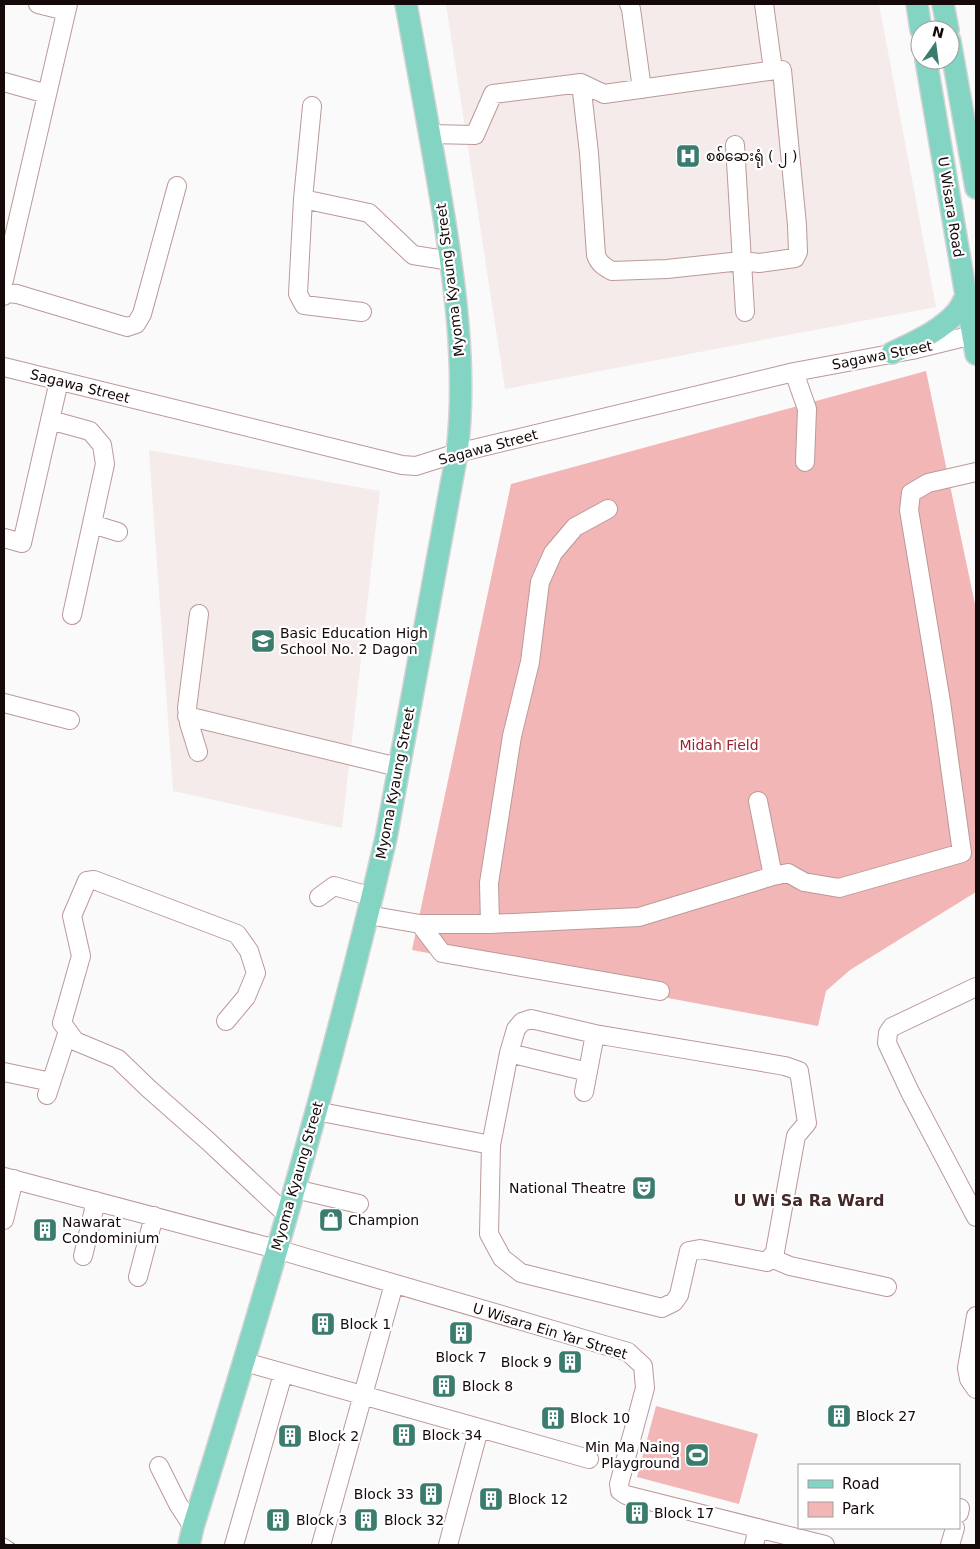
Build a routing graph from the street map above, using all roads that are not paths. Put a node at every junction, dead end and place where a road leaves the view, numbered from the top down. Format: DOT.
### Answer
graph roads {
  1 [pos="38,4"];
  2 [pos="406,4"];
  3 [pos="629,4"];
  4 [pos="764,4"];
  5 [pos="917,4"];
  6 [pos="943,4"];
  7 [pos="67,8"];
  8 [pos="919,20"];
  9 [pos="946,20"];
  10 [pos="773,70"];
  11 [pos="928,70"];
  12 [pos="956,70"];
  13 [pos="4,82"];
  14 [pos="581,83"];
  15 [pos="642,89"];
  16 [pos="47,94"];
  17 [pos="312,106"];
  18 [pos="430,134"];
  19 [pos="735,145"];
  20 [pos="974,161"];
  21 [pos="944,166"];
  22 [pos="177,186"];
  23 [pos="976,188"];
  24 [pos="303,199"];
  25 [pos="451,261"];
  26 [pos="742,261"];
  27 [pos="4,280"];
  28 [pos="4,296"];
  29 [pos="966,296"];
  30 [pos="362,312"];
  31 [pos="745,312"];
  32 [pos="975,345"];
  33 [pos="892,353"];
  34 [pos="4,367"];
  35 [pos="794,372"];
  36 [pos="59,381"];
  37 [pos="50,420"];
  38 [pos="457,453"];
  39 [pos="805,462"];
  40 [pos="976,472"];
  41 [pos="608,508"];
  42 [pos="92,524"];
  43 [pos="118,532"];
  44 [pos="4,538"];
  45 [pos="199,614"];
  46 [pos="72,615"];
  47 [pos="4,703"];
  48 [pos="187,716"];
  49 [pos="70,720"];
  50 [pos="198,752"];
  51 [pos="398,767"];
  52 [pos="758,801"];
  53 [pos="774,876"];
  54 [pos="319,897"];
  55 [pos="370,906"];
  56 [pos="420,924"];
  57 [pos="490,924"];
  58 [pos="976,987"];
  59 [pos="660,991"];
  60 [pos="226,1022"];
  61 [pos="68,1031"];
  62 [pos="595,1034"];
  63 [pos="508,1053"];
  64 [pos="4,1072"];
  65 [pos="588,1072"];
  66 [pos="584,1092"];
  67 [pos="316,1111"];
  68 [pos="491,1145"];
  69 [pos="9,1178"];
  70 [pos="295,1189"];
  71 [pos="96,1201"];
  72 [pos="360,1204"];
  73 [pos="287,1215"];
  74 [pos="154,1216"];
  75 [pos="976,1217"];
  76 [pos="4,1220"];
  77 [pos="276,1249"];
  78 [pos="83,1256"];
  79 [pos="771,1258"];
  80 [pos="138,1277"];
  81 [pos="394,1284"];
  82 [pos="886,1287"];
  83 [pos="976,1316"];
  84 [pos="245,1362"];
  85 [pos="283,1374"];
  86 [pos="976,1389"];
  87 [pos="363,1396"];
  88 [pos="479,1429"];
  89 [pos="589,1459"];
  90 [pos="159,1466"];
  91 [pos="758,1528"];
  92 [pos="955,1529"];
  93 [pos="191,1536"];
  94 [pos="234,1545"];
  95 [pos="321,1545"];
  96 [pos="448,1545"];
  97 [pos="754,1545"];
  98 [pos="826,1545"];
  99 [pos="950,1545"];
  1 -- 7 [label="street"];
  2 -- 18 [label="main road, Myoma Kyaung Street"];
  3 -- 15 [label="street"];
  4 -- 10 [label="street"];
  5 -- 8 [label="main road"];
  6 -- 9 [label="main road"];
  7 -- 16 [label="street"];
  10 -- 15 [label="street"];
  10 -- 26 [label="street"];
  11 -- 21 [label="main road, U Wisara Road"];
  12 -- 20 [label="main road, U Wisara Road"];
  13 -- 16 [label="street"];
  14 -- 15 [label="street"];
  14 -- 18 [label="street"];
  14 -- 26 [label="street"];
  16 -- 27 [label="street"];
  17 -- 24 [label="street"];
  18 -- 25 [label="main road, Myoma Kyaung Street"];
  19 -- 26 [label="street"];
  20 -- 21 [label="street"];
  20 -- 23 [label="main road, U Wisara Road"];
  21 -- 29 [label="main road, U Wisara Road"];
  22 -- 28 [label="street"];
  24 -- 25 [label="street"];
  24 -- 30 [label="street"];
  25 -- 38 [label="main road, Myoma Kyaung Street"];
  26 -- 31 [label="street"];
  29 -- 32 [label="main road, U Wisara Road"];
  29 -- 33 [label="main road"];
  32 -- 33 [label="street, Sagawa Street"];
  33 -- 35 [label="street, Sagawa Street"];
  34 -- 36 [label="street, Sagawa Street"];
  35 -- 38 [label="street, Sagawa Street"];
  35 -- 39 [label="street"];
  36 -- 37 [label="street"];
  36 -- 38 [label="street, Sagawa Street"];
  37 -- 42 [label="street"];
  37 -- 44 [label="street"];
  38 -- 51 [label="main road, Myoma Kyaung Street"];
  40 -- 53 [label="street"];
  41 -- 57 [label="street"];
  42 -- 43 [label="street"];
  42 -- 46 [label="street"];
  45 -- 48 [label="street"];
  47 -- 49 [label="street"];
  48 -- 50 [label="street"];
  48 -- 51 [label="street"];
  51 -- 55 [label="main road, Myoma Kyaung Street"];
  52 -- 53 [label="street"];
  53 -- 57 [label="street"];
  54 -- 55 [label="street"];
  55 -- 56 [label="street"];
  55 -- 67 [label="main road, Myoma Kyaung Street"];
  56 -- 57 [label="street"];
  56 -- 59 [label="street"];
  58 -- 75 [label="street"];
  60 -- 61 [label="street"];
  61 -- 64 [label="street"];
  61 -- 73 [label="street"];
  62 -- 63 [label="street"];
  62 -- 65 [label="street"];
  62 -- 79 [label="street"];
  63 -- 65 [label="street"];
  63 -- 68 [label="street"];
  65 -- 66 [label="street"];
  67 -- 68 [label="street"];
  67 -- 70 [label="main road, Myoma Kyaung Street"];
  68 -- 79 [label="street"];
  69 -- 71 [label="street, U Wisara Ein Yar Street"];
  69 -- 76 [label="street"];
  70 -- 72 [label="street"];
  70 -- 73 [label="main road, Myoma Kyaung Street"];
  71 -- 74 [label="street, U Wisara Ein Yar Street"];
  71 -- 78 [label="street"];
  73 -- 77 [label="main road, Myoma Kyaung Street"];
  74 -- 77 [label="street, U Wisara Ein Yar Street"];
  74 -- 80 [label="street"];
  77 -- 81 [label="street, U Wisara Ein Yar Street"];
  77 -- 84 [label="main road, Myoma Kyaung Street"];
  79 -- 82 [label="street"];
  81 -- 87 [label="street"];
  81 -- 91 [label="street, U Wisara Ein Yar Street"];
  83 -- 86 [label="street"];
  84 -- 85 [label="street"];
  84 -- 93 [label="main road, Myoma Kyaung Street"];
  85 -- 87 [label="street"];
  85 -- 94 [label="street"];
  87 -- 88 [label="street"];
  87 -- 95 [label="street"];
  88 -- 89 [label="street"];
  88 -- 96 [label="street"];
  90 -- 93 [label="street"];
  91 -- 97 [label="street"];
  91 -- 98 [label="street, U Wisara Ein Yar Street"];
  92 -- 99 [label="street"];
}
